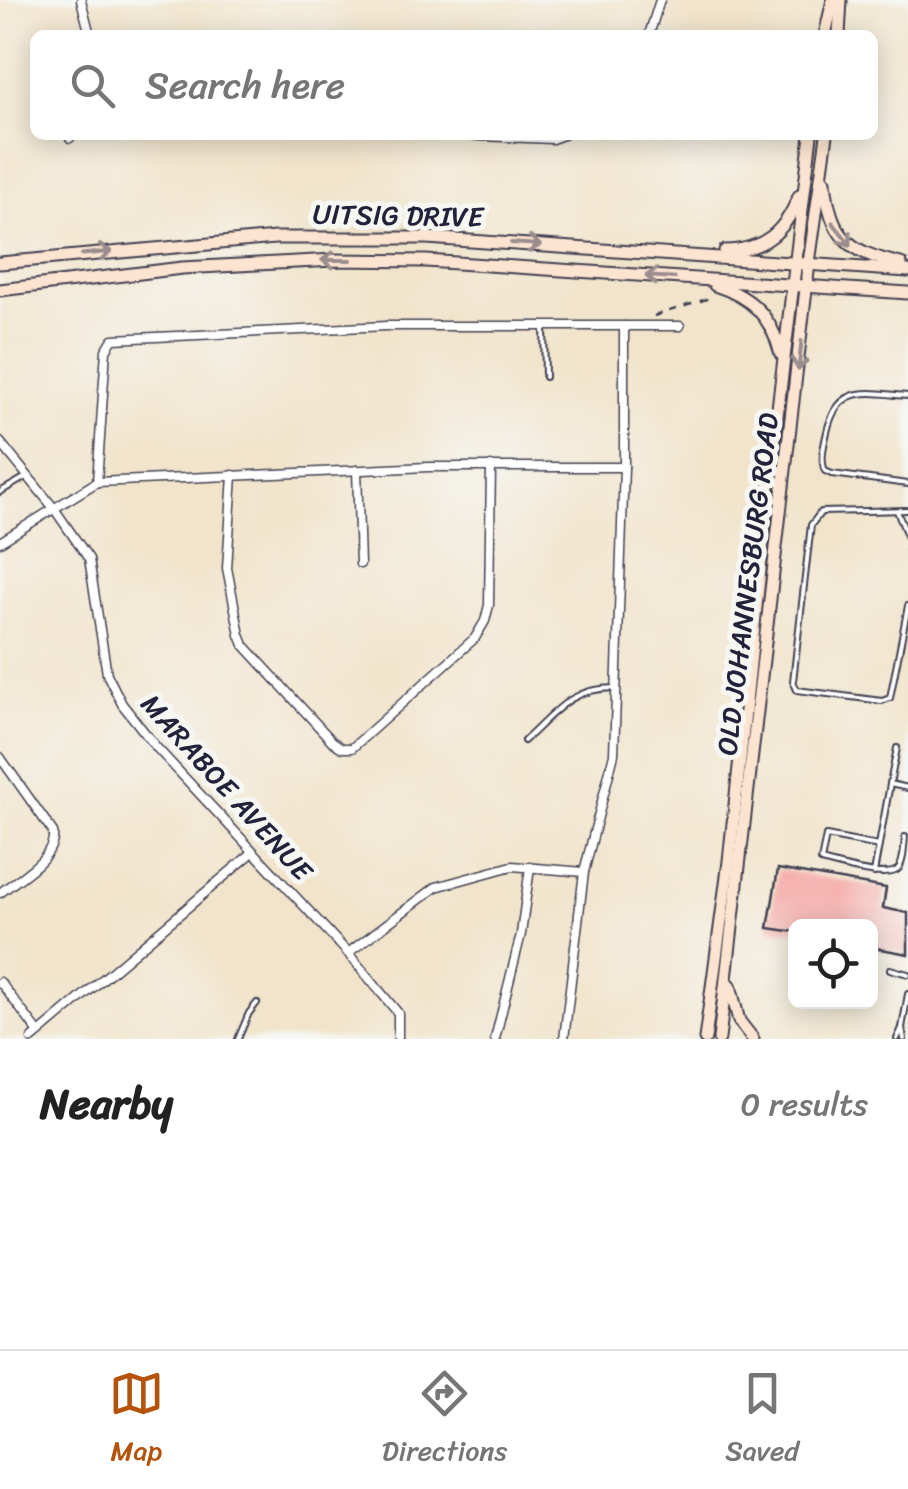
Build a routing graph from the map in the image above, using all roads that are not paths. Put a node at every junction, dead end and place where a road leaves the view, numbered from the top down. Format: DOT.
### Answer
graph roads {
  1 [pos="81,0"];
  2 [pos="660,0"];
  3 [pos="833,0"];
  4 [pos="841,0"];
  5 [pos="89,30"];
  6 [pos="651,30"];
  7 [pos="826,30"];
  8 [pos="839,30"];
  9 [pos="810,140"];
  10 [pos="826,140"];
  11 [pos="823,162"];
  12 [pos="808,165"];
  13 [pos="665,254"];
  14 [pos="795,262"];
  15 [pos="0,263"];
  16 [pos="809,263"];
  17 [pos="908,268"];
  18 [pos="695,279"];
  19 [pos="792,285"];
  20 [pos="807,286"];
  21 [pos="0,290"];
  22 [pos="908,294"];
  23 [pos="544,326"];
  24 [pos="624,326"];
  25 [pos="680,326"];
  26 [pos="783,363"];
  27 [pos="545,377"];
  28 [pos="908,396"];
  29 [pos="0,442"];
  30 [pos="491,466"];
  31 [pos="624,467"];
  32 [pos="357,470"];
  33 [pos="233,475"];
  34 [pos="28,476"];
  35 [pos="97,482"];
  36 [pos="908,484"];
  37 [pos="0,492"];
  38 [pos="53,507"];
  39 [pos="908,510"];
  40 [pos="897,511"];
  41 [pos="0,542"];
  42 [pos="908,548"];
  43 [pos="360,564"];
  44 [pos="908,606"];
  45 [pos="616,688"];
  46 [pos="524,741"];
  47 [pos="897,748"];
  48 [pos="0,757"];
  49 [pos="890,784"];
  50 [pos="908,788"];
  51 [pos="905,837"];
  52 [pos="879,846"];
  53 [pos="252,853"];
  54 [pos="530,867"];
  55 [pos="584,872"];
  56 [pos="874,873"];
  57 [pos="0,893"];
  58 [pos="348,953"];
  59 [pos="727,961"];
  60 [pos="890,969"];
  61 [pos="908,974"];
  62 [pos="0,982"];
  63 [pos="908,994"];
  64 [pos="258,1003"];
  65 [pos="902,1028"];
  66 [pos="36,1036"];
  67 [pos="238,1039"];
  68 [pos="398,1039"];
  69 [pos="495,1039"];
  70 [pos="564,1039"];
  71 [pos="705,1039"];
  72 [pos="719,1039"];
  73 [pos="753,1039"];
  74 [pos="897,1039"];
  75 [pos="904,1039"];
  1 -- 5 [label="street"];
  2 -- 6 [label="street"];
  3 -- 7 [label="main road"];
  4 -- 8 [label="main road"];
  9 -- 12 [label="main road, OLD JOHANNESBURG ROAD"];
  10 -- 11 [label="main road, OLD JOHANNESBURG ROAD"];
  11 -- 16 [label="main road, OLD JOHANNESBURG ROAD"];
  11 -- 17 [label="main road, one-way"];
  12 -- 13 [label="main road"];
  12 -- 14 [label="main road, OLD JOHANNESBURG ROAD"];
  13 -- 14 [label="main road, UITSIG DRIVE"];
  15 -- 13 [label="main road, UITSIG DRIVE, one-way"];
  14 -- 16 [label="main road, UITSIG DRIVE"];
  14 -- 19 [label="main road, OLD JOHANNESBURG ROAD"];
  16 -- 17 [label="main road, UITSIG DRIVE"];
  16 -- 20 [label="main road, OLD JOHANNESBURG ROAD"];
  18 -- 19 [label="main road, UITSIG DRIVE"];
  18 -- 21 [label="main road, UITSIG DRIVE, one-way"];
  18 -- 26 [label="main road"];
  19 -- 20 [label="main road, UITSIG DRIVE"];
  19 -- 26 [label="main road, OLD JOHANNESBURG ROAD"];
  20 -- 22 [label="main road, UITSIG DRIVE"];
  20 -- 59 [label="main road, OLD JOHANNESBURG ROAD, one-way"];
  23 -- 24 [label="street"];
  23 -- 27 [label="lane"];
  23 -- 35 [label="street"];
  24 -- 25 [label="street"];
  24 -- 31 [label="street"];
  26 -- 71 [label="main road, OLD JOHANNESBURG ROAD"];
  28 -- 36 [label="lane"];
  29 -- 34 [label="street, MARABOE AVENUE"];
  30 -- 31 [label="street"];
  30 -- 32 [label="street"];
  30 -- 33 [label="street"];
  31 -- 45 [label="street"];
  32 -- 33 [label="street"];
  32 -- 43 [label="street"];
  33 -- 35 [label="street"];
  34 -- 37 [label="lane"];
  34 -- 38 [label="street, MARABOE AVENUE"];
  35 -- 38 [label="street"];
  38 -- 41 [label="street"];
  38 -- 53 [label="street, MARABOE AVENUE"];
  39 -- 40 [label="lane"];
  40 -- 42 [label="lane"];
  40 -- 44 [label="lane"];
  45 -- 46 [label="lane"];
  45 -- 55 [label="street"];
  47 -- 49 [label="lane"];
  48 -- 57 [label="street"];
  49 -- 50 [label="lane"];
  49 -- 52 [label="lane"];
  51 -- 56 [label="lane"];
  52 -- 56 [label="lane"];
  52 -- 56 [label="lane"];
  53 -- 58 [label="street, MARABOE AVENUE"];
  53 -- 66 [label="street"];
  54 -- 55 [label="street"];
  54 -- 58 [label="street"];
  54 -- 69 [label="street"];
  55 -- 70 [label="street"];
  58 -- 68 [label="street, MARABOE AVENUE"];
  59 -- 72 [label="main road, OLD JOHANNESBURG ROAD"];
  59 -- 73 [label="main road"];
  60 -- 61 [label="lane"];
  62 -- 66 [label="street"];
  63 -- 65 [label="lane"];
  64 -- 67 [label="lane"];
  65 -- 74 [label="lane"];
  65 -- 75 [label="lane"];
}
